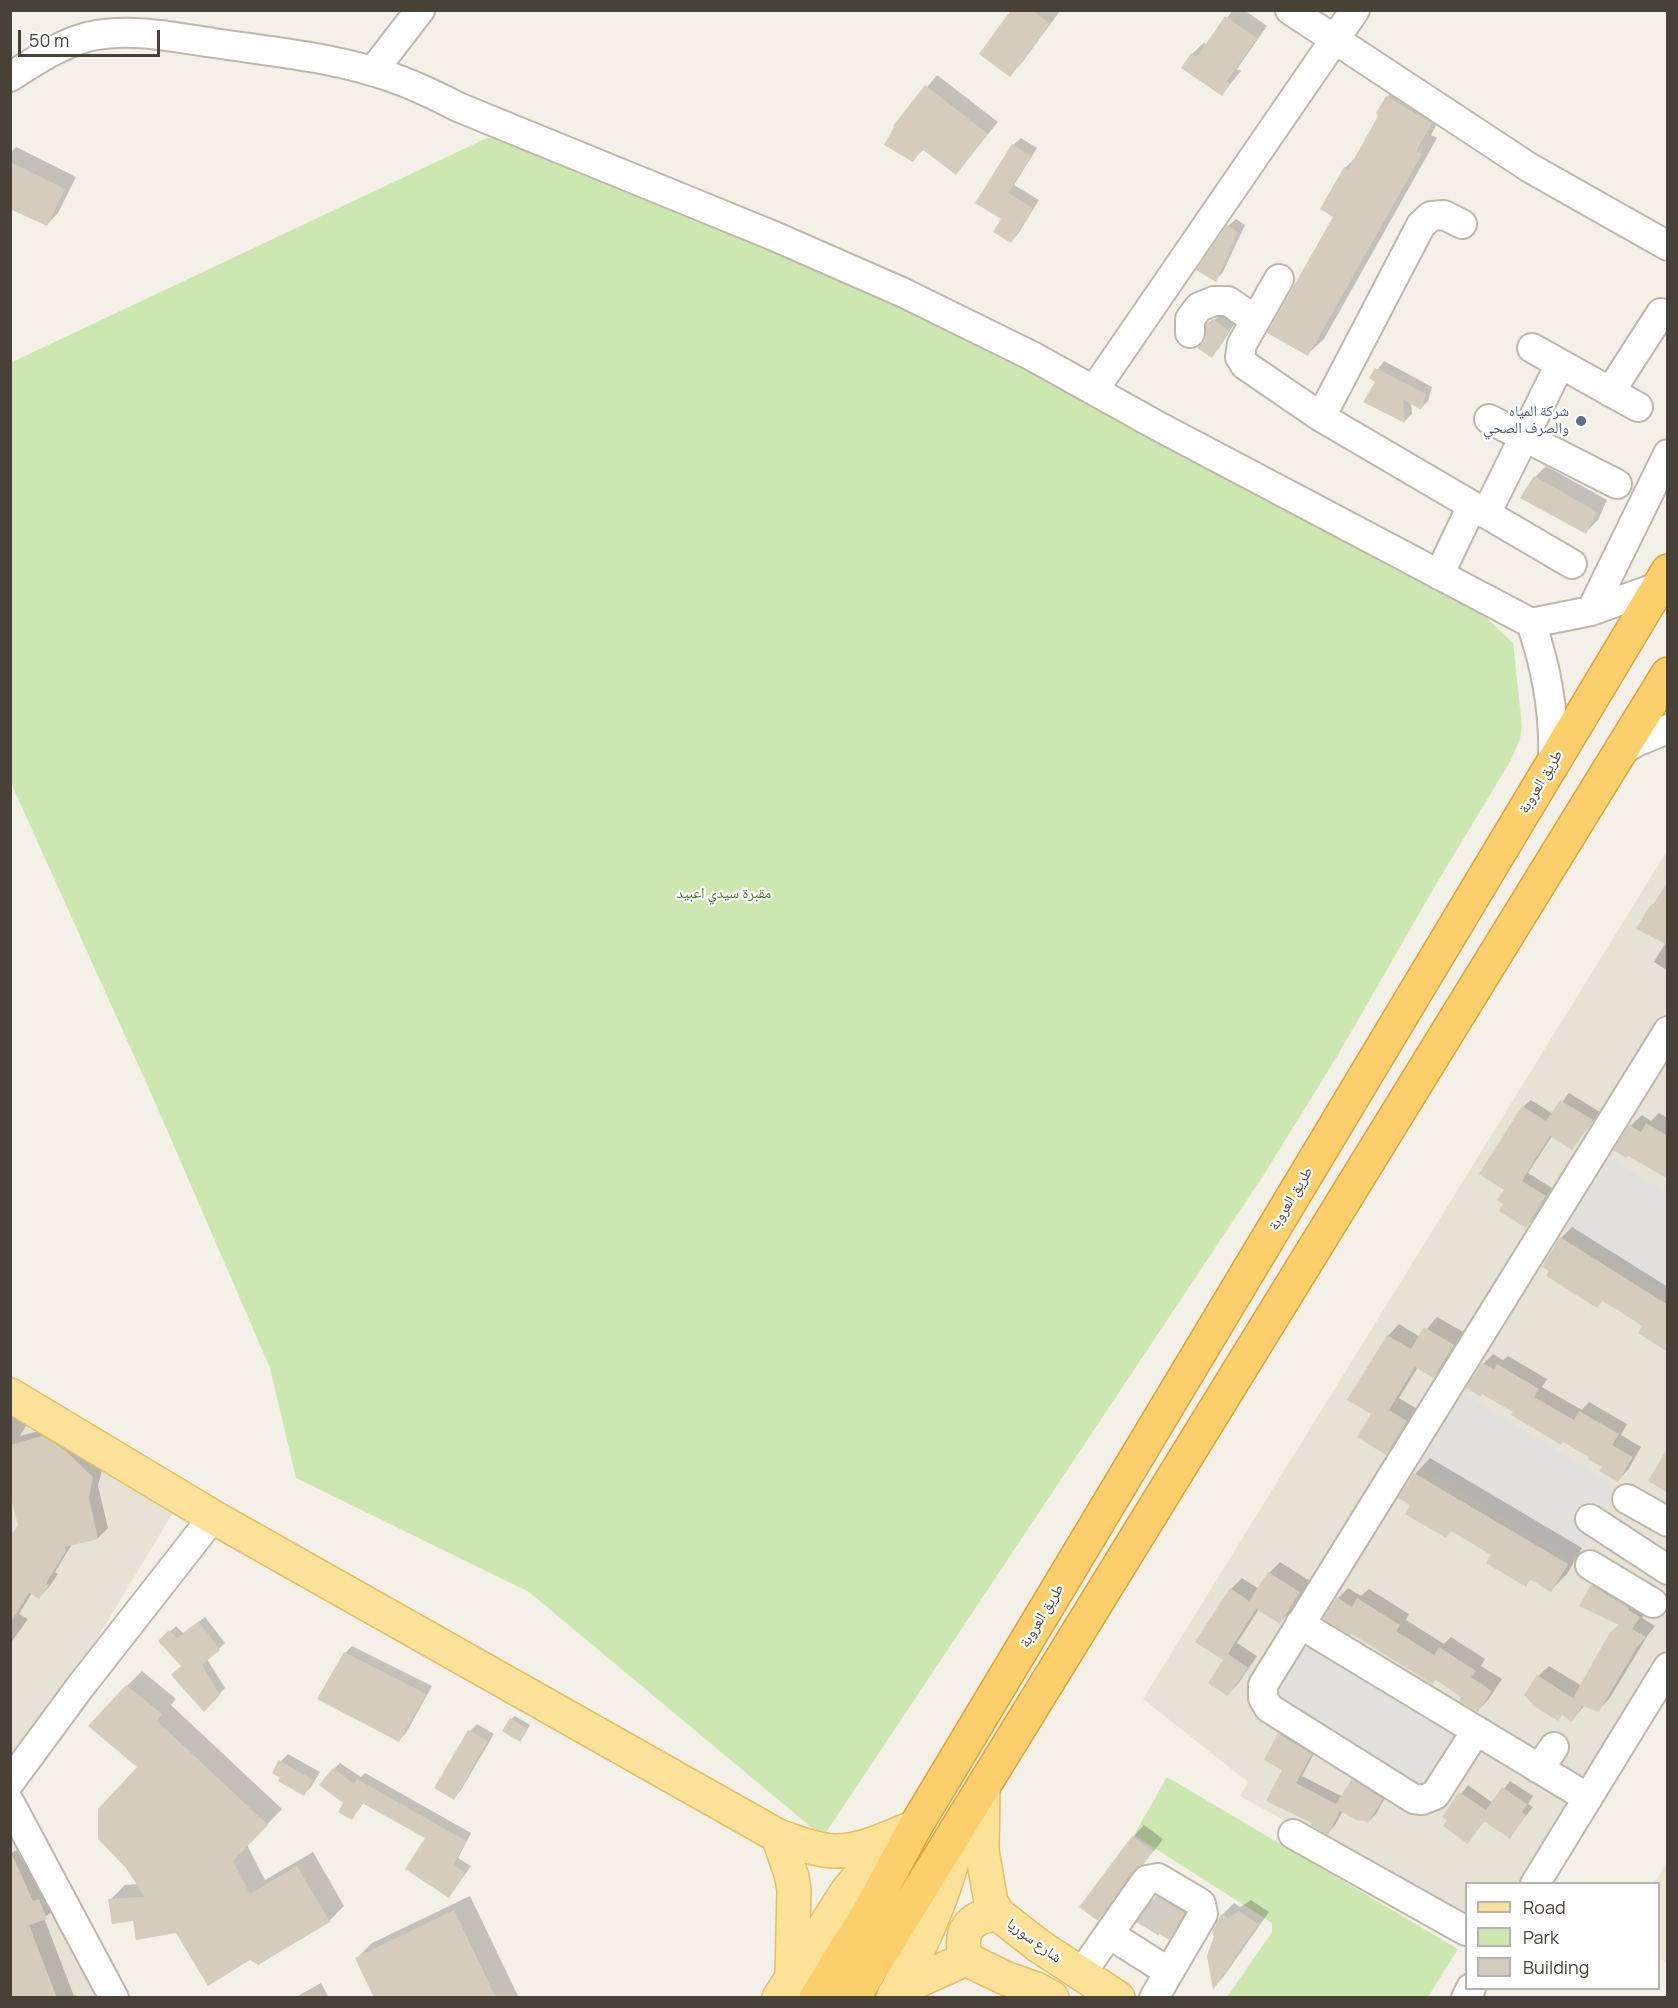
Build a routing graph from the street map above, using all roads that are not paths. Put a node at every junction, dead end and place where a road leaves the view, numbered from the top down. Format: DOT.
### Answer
graph roads {
  1 [pos="420,10"];
  2 [pos="1290,10"];
  3 [pos="1355,10"];
  4 [pos="1336,40"];
  5 [pos="373,71"];
  6 [pos="10,76"];
  7 [pos="1462,224"];
  8 [pos="1668,246"];
  9 [pos="1278,279"];
  10 [pos="1661,313"];
  11 [pos="1256,320"];
  12 [pos="1190,333"];
  13 [pos="1532,348"];
  14 [pos="1560,364"];
  15 [pos="1094,390"];
  16 [pos="1610,392"];
  17 [pos="1638,407"];
  18 [pos="1321,417"];
  19 [pos="1489,419"];
  20 [pos="1524,438"];
  21 [pos="1668,454"];
  22 [pos="1617,484"];
  23 [pos="1479,510"];
  24 [pos="1572,564"];
  25 [pos="1440,575"];
  26 [pos="1663,579"];
  27 [pos="1591,611"];
  28 [pos="1531,623"];
  29 [pos="1668,674"];
  30 [pos="1668,729"];
  31 [pos="1621,751"];
  32 [pos="1553,763"];
  33 [pos="1668,1031"];
  34 [pos="10,1395"];
  35 [pos="1627,1499"];
  36 [pos="213,1517"];
  37 [pos="1590,1519"];
  38 [pos="1668,1522"];
  39 [pos="1590,1565"];
  40 [pos="1666,1565"];
  41 [pos="1300,1624"];
  42 [pos="1668,1667"];
  43 [pos="1476,1731"];
  44 [pos="10,1782"];
  45 [pos="983,1788"];
  46 [pos="1588,1798"];
  47 [pos="10,1803"];
  48 [pos="962,1822"];
  49 [pos="915,1827"];
  50 [pos="1293,1834"];
  51 [pos="778,1836"];
  52 [pos="1536,1882"];
  53 [pos="998,1914"];
  54 [pos="1124,1917"];
  55 [pos="1465,1930"];
  56 [pos="1179,1951"];
  57 [pos="966,1959"];
  58 [pos="1082,1974"];
  59 [pos="796,1991"];
  60 [pos="894,1996"];
  61 [pos="114,1998"];
  62 [pos="854,1998"];
  63 [pos="1052,1998"];
  64 [pos="1118,1998"];
  65 [pos="1154,1998"];
  1 -- 5 [label="street"];
  2 -- 4 [label="street"];
  3 -- 4 [label="street"];
  4 -- 8 [label="street"];
  4 -- 15 [label="street"];
  5 -- 6 [label="street"];
  5 -- 15 [label="street"];
  7 -- 18 [label="street"];
  9 -- 11 [label="street"];
  10 -- 16 [label="street"];
  11 -- 12 [label="street"];
  11 -- 18 [label="street"];
  13 -- 14 [label="street"];
  14 -- 16 [label="street"];
  14 -- 20 [label="street"];
  15 -- 25 [label="street"];
  16 -- 17 [label="street"];
  18 -- 23 [label="street"];
  19 -- 20 [label="street"];
  20 -- 22 [label="street"];
  20 -- 23 [label="street"];
  21 -- 27 [label="street"];
  23 -- 24 [label="street"];
  23 -- 25 [label="street"];
  25 -- 28 [label="street"];
  26 -- 27 [label="street"];
  26 -- 32 [label="highway, طريق العروبة"];
  27 -- 28 [label="street"];
  28 -- 32 [label="street"];
  29 -- 31 [label="highway"];
  30 -- 31 [label="street"];
  31 -- 45 [label="highway"];
  32 -- 49 [label="highway, طريق العروبة"];
  33 -- 41 [label="street"];
  34 -- 36 [label="main road"];
  35 -- 38 [label="street"];
  36 -- 44 [label="street"];
  36 -- 51 [label="main road"];
  37 -- 40 [label="street"];
  39 -- 40 [label="street"];
  41 -- 43 [label="street"];
  41 -- 43 [label="street"];
  42 -- 46 [label="street"];
  43 -- 46 [label="street"];
  45 -- 48 [label="highway"];
  45 -- 53 [label="main road, شارع سوريا"];
  46 -- 52 [label="street"];
  47 -- 61 [label="street"];
  48 -- 60 [label="main road"];
  48 -- 62 [label="highway"];
  49 -- 51 [label="main road"];
  49 -- 59 [label="highway, طريق العروبة"];
  50 -- 55 [label="street"];
  51 -- 59 [label="main road"];
  53 -- 57 [label="main road"];
  53 -- 58 [label="main road, شارع سوريا"];
  54 -- 56 [label="street"];
  54 -- 56 [label="street"];
  54 -- 58 [label="street"];
  56 -- 65 [label="street"];
  57 -- 60 [label="main road"];
  57 -- 63 [label="main road"];
  58 -- 64 [label="main road, شارع سوريا"];
}
